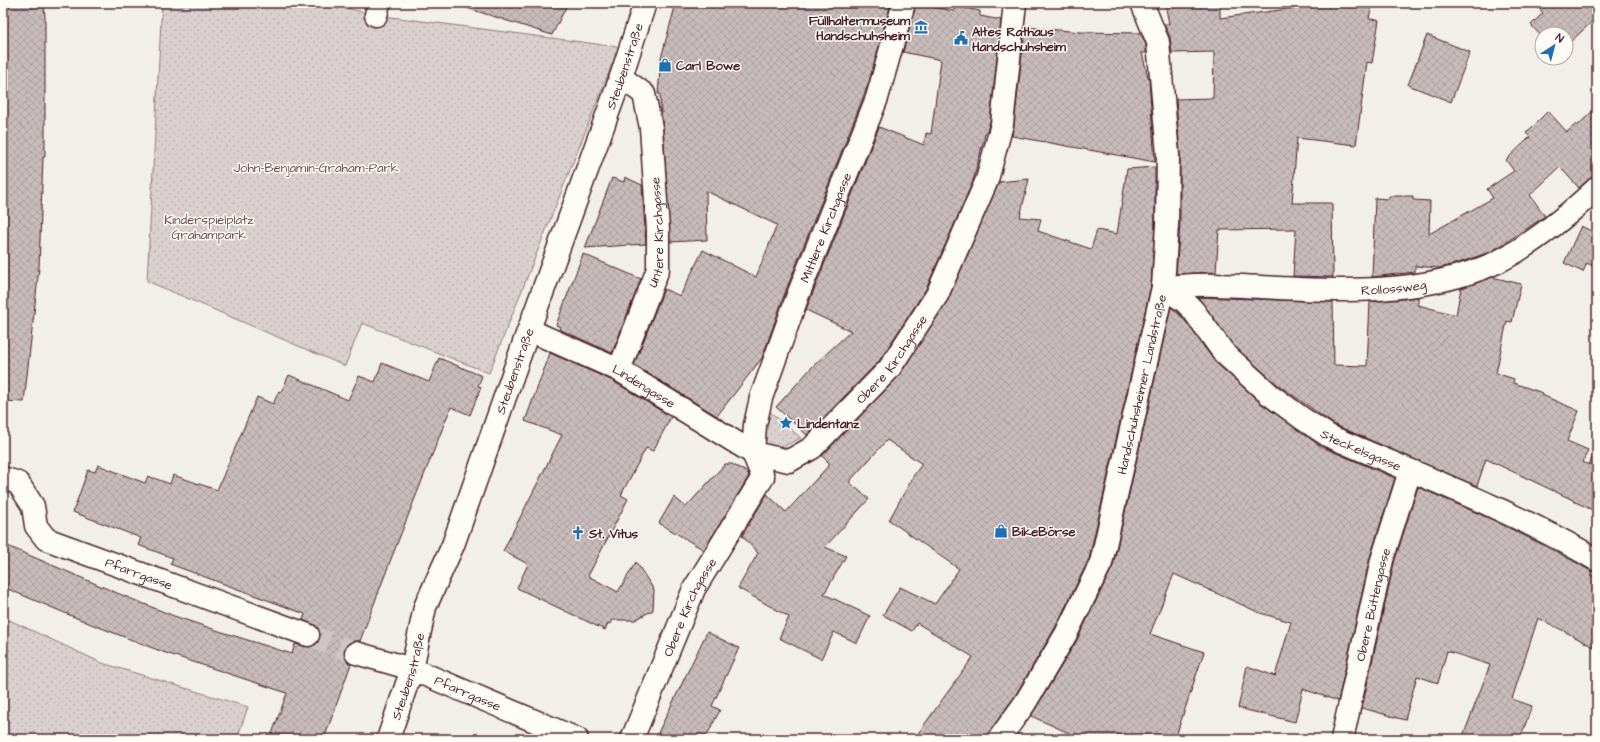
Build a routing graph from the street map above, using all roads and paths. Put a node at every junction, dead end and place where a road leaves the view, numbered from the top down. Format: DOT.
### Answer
graph roads {
  1 [pos="645,3"];
  2 [pos="904,3"];
  3 [pos="1015,3"];
  4 [pos="1142,3"];
  5 [pos="621,77"];
  6 [pos="1597,188"];
  7 [pos="1163,286"];
  8 [pos="529,330"];
  9 [pos="619,370"];
  10 [pos="753,452"];
  11 [pos="1410,471"];
  12 [pos="3,478"];
  13 [pos="1597,560"];
  14 [pos="308,635"];
  15 [pos="356,653"];
  16 [pos="412,668"];
  17 [pos="388,739"];
  18 [pos="577,739"];
  19 [pos="632,739"];
  20 [pos="999,739"];
  21 [pos="1342,739"];
  1 -- 5 [label="street, Steubenstraße"];
  2 -- 10 [label="street, Mittlere Kirchgasse"];
  3 -- 10 [label="street, Obere Kirchgasse"];
  4 -- 7 [label="street, Handschuhsheimer Landstraße"];
  5 -- 8 [label="street, Steubenstraße"];
  5 -- 9 [label="street, Untere Kirchgasse"];
  6 -- 7 [label="street, Rollossweg"];
  7 -- 11 [label="street, Steckelsgasse"];
  7 -- 20 [label="street, Handschuhsheimer Landstraße"];
  8 -- 9 [label="street, Lindengasse"];
  8 -- 16 [label="street, Steubenstraße"];
  9 -- 10 [label="street, Lindengasse"];
  10 -- 19 [label="street, Obere Kirchgasse"];
  11 -- 13 [label="street, Steckelsgasse"];
  11 -- 21 [label="street, Obere Büttengasse"];
  12 -- 14 [label="street, Pfarrgasse"];
  15 -- 16 [label="street, Pfarrgasse"];
  16 -- 17 [label="street, Steubenstraße"];
  16 -- 18 [label="street, Pfarrgasse"];
}
